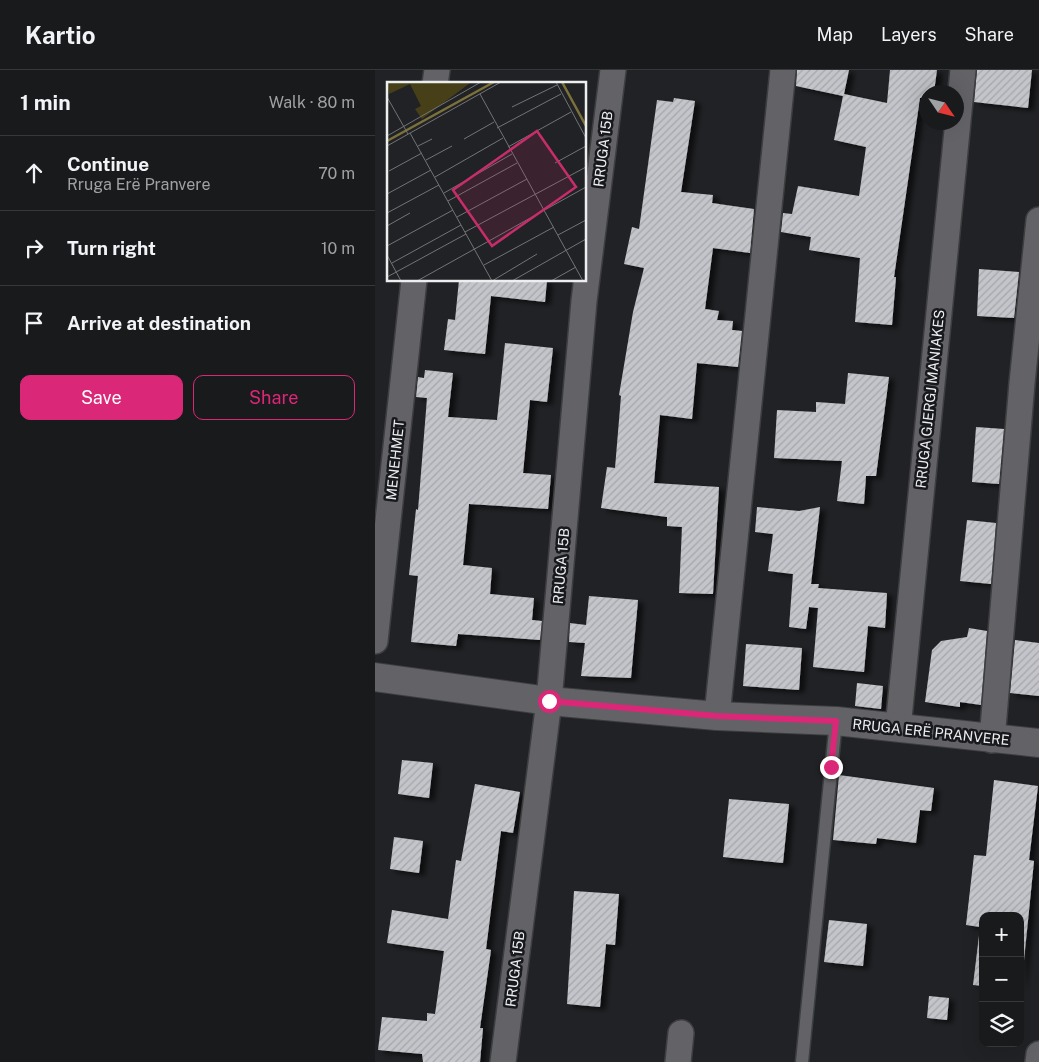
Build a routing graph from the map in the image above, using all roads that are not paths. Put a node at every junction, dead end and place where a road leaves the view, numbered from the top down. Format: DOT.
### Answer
graph roads {
  1 [pos="613,70"];
  2 [pos="783,70"];
  3 [pos="963,70"];
  4 [pos="1039,220"];
  5 [pos="414,281"];
  6 [pos="375,641"];
  7 [pos="375,677"];
  8 [pos="549,701"];
  9 [pos="717,716"];
  10 [pos="836,721"];
  11 [pos="898,728"];
  12 [pos="993,740"];
  13 [pos="1039,743"];
  14 [pos="681,1032"];
  15 [pos="1039,1054"];
  16 [pos="503,1062"];
  17 [pos="678,1062"];
  18 [pos="802,1062"];
  19 [pos="1038,1062"];
  1 -- 8 [label="street, RRUGA 15B"];
  2 -- 9 [label="street"];
  3 -- 11 [label="street, RRUGA GJERGJ MANIAKES"];
  4 -- 12 [label="street"];
  5 -- 6 [label="street, MENEHMET"];
  7 -- 8 [label="street, RRUGA ERË PRANVERE"];
  8 -- 9 [label="street, RRUGA ERË PRANVERE"];
  8 -- 16 [label="street, RRUGA 15B"];
  9 -- 10 [label="street, RRUGA ERË PRANVERE"];
  10 -- 11 [label="street, RRUGA ERË PRANVERE"];
  10 -- 18 [label="lane"];
  11 -- 12 [label="street, RRUGA ERË PRANVERE"];
  12 -- 13 [label="street, RRUGA ERË PRANVERE"];
  14 -- 17 [label="street"];
  15 -- 19 [label="street"];
}
